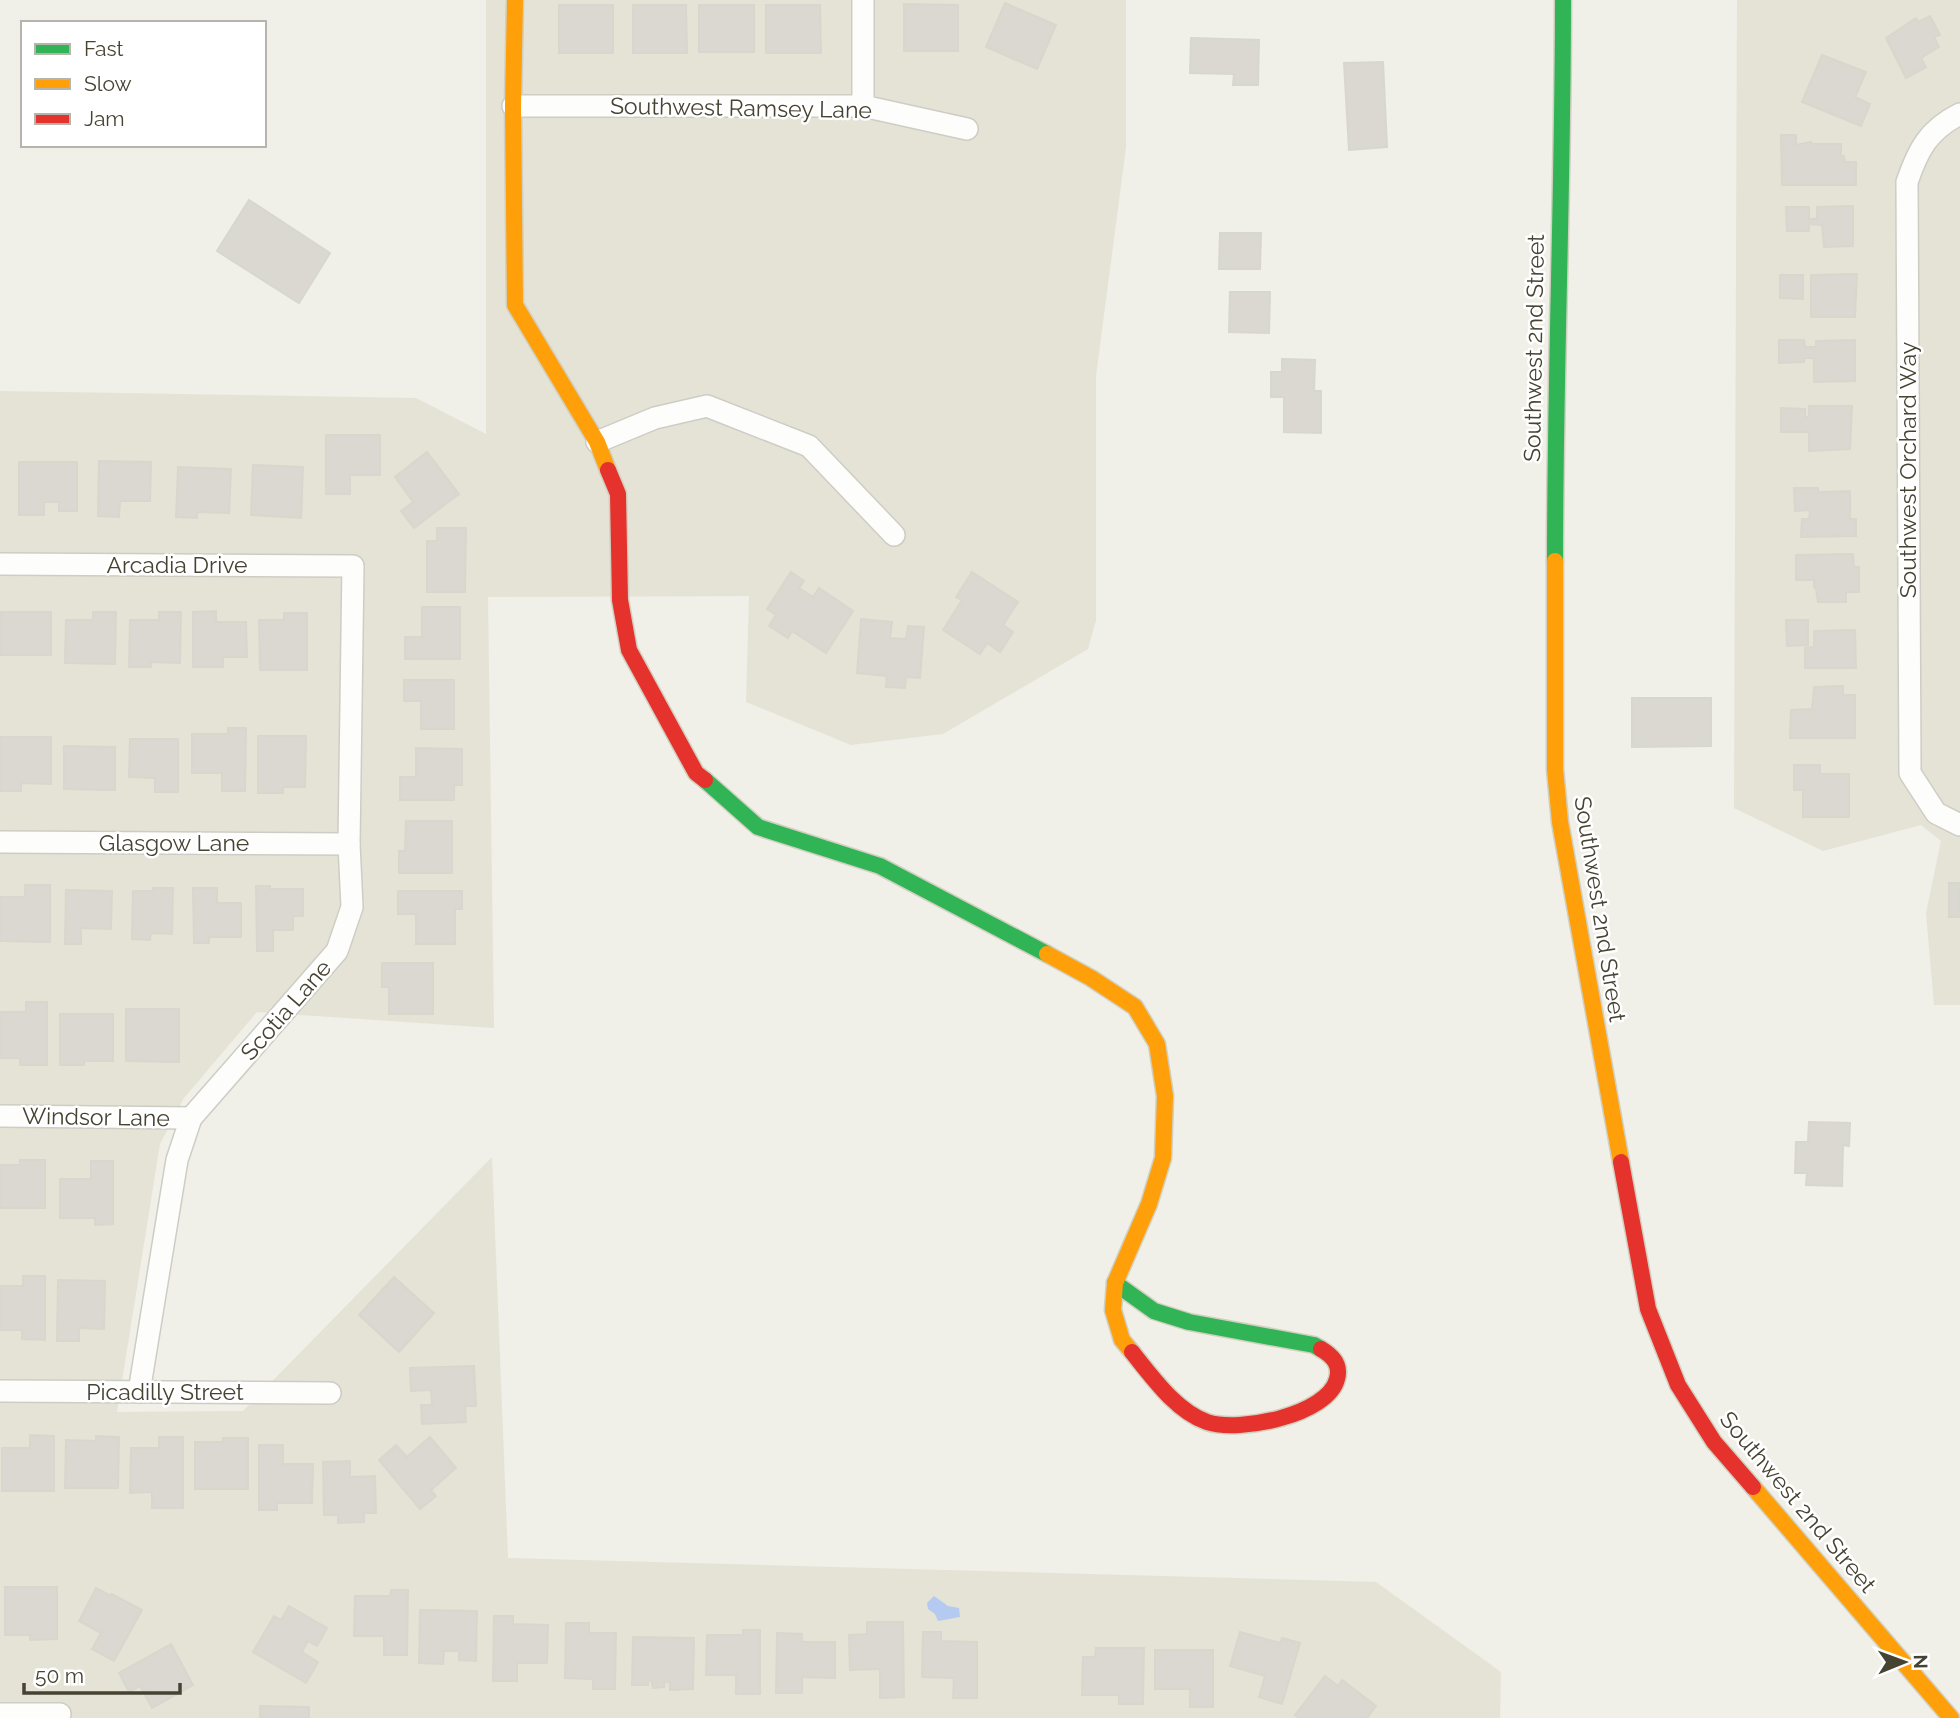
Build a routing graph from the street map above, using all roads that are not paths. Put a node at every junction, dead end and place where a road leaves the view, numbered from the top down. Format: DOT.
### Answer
graph roads {
  1 [pos="515,0"];
  2 [pos="863,0"];
  3 [pos="1563,0"];
  4 [pos="513,106"];
  5 [pos="863,106"];
  6 [pos="1960,114"];
  7 [pos="967,129"];
  8 [pos="597,442"];
  9 [pos="894,535"];
  10 [pos="0,564"];
  11 [pos="353,566"];
  12 [pos="1960,825"];
  13 [pos="0,842"];
  14 [pos="349,844"];
  15 [pos="0,1116"];
  16 [pos="191,1118"];
  17 [pos="1115,1283"];
  18 [pos="0,1391"];
  19 [pos="139,1392"];
  20 [pos="330,1393"];
  21 [pos="0,1714"];
  22 [pos="60,1714"];
  23 [pos="1951,1718"];
  1 -- 4 [label="street"];
  2 -- 5 [label="street"];
  3 -- 23 [label="street, Southwest 2nd Street"];
  4 -- 5 [label="street, Southwest Ramsey Lane"];
  4 -- 8 [label="street"];
  5 -- 7 [label="street, Southwest Ramsey Lane"];
  6 -- 12 [label="street, Southwest Orchard Way"];
  8 -- 9 [label="street"];
  8 -- 17 [label="street"];
  10 -- 11 [label="street, Arcadia Drive"];
  11 -- 14 [label="street, Scotia Lane"];
  13 -- 14 [label="street, Glasgow Lane"];
  14 -- 16 [label="street, Scotia Lane"];
  15 -- 16 [label="street, Windsor Lane"];
  16 -- 19 [label="street, Scotia Lane"];
  17 -- 17 [label="street"];
  18 -- 19 [label="street, Picadilly Street"];
  19 -- 20 [label="street, Picadilly Street"];
  21 -- 22 [label="street"];
}
